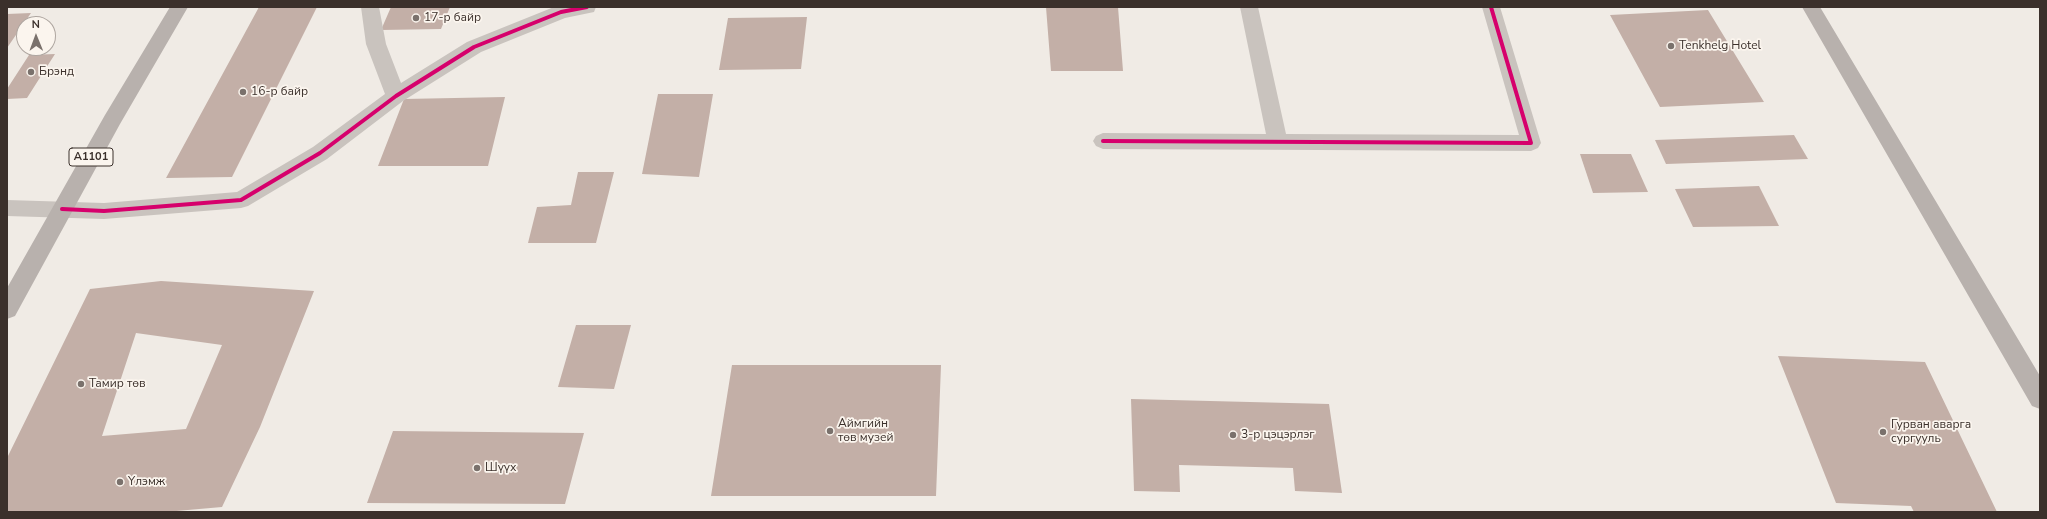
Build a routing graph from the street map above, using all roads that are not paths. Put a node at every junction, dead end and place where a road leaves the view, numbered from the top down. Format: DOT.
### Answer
graph roads {
  1 [pos="178,7"];
  2 [pos="370,7"];
  3 [pos="586,7"];
  4 [pos="1249,7"];
  5 [pos="1491,7"];
  6 [pos="1811,7"];
  7 [pos="396,96"];
  8 [pos="1103,141"];
  9 [pos="1278,142"];
  10 [pos="7,208"];
  11 [pos="62,209"];
  12 [pos="7,309"];
  13 [pos="2040,398"];
  1 -- 11 [label="main road, A1101"];
  2 -- 7 [label="street"];
  3 -- 7 [label="street"];
  4 -- 9 [label="street"];
  5 -- 9 [label="street"];
  6 -- 13 [label="main road"];
  7 -- 11 [label="street"];
  8 -- 9 [label="street"];
  10 -- 11 [label="street"];
  11 -- 12 [label="main road, A1101"];
}
